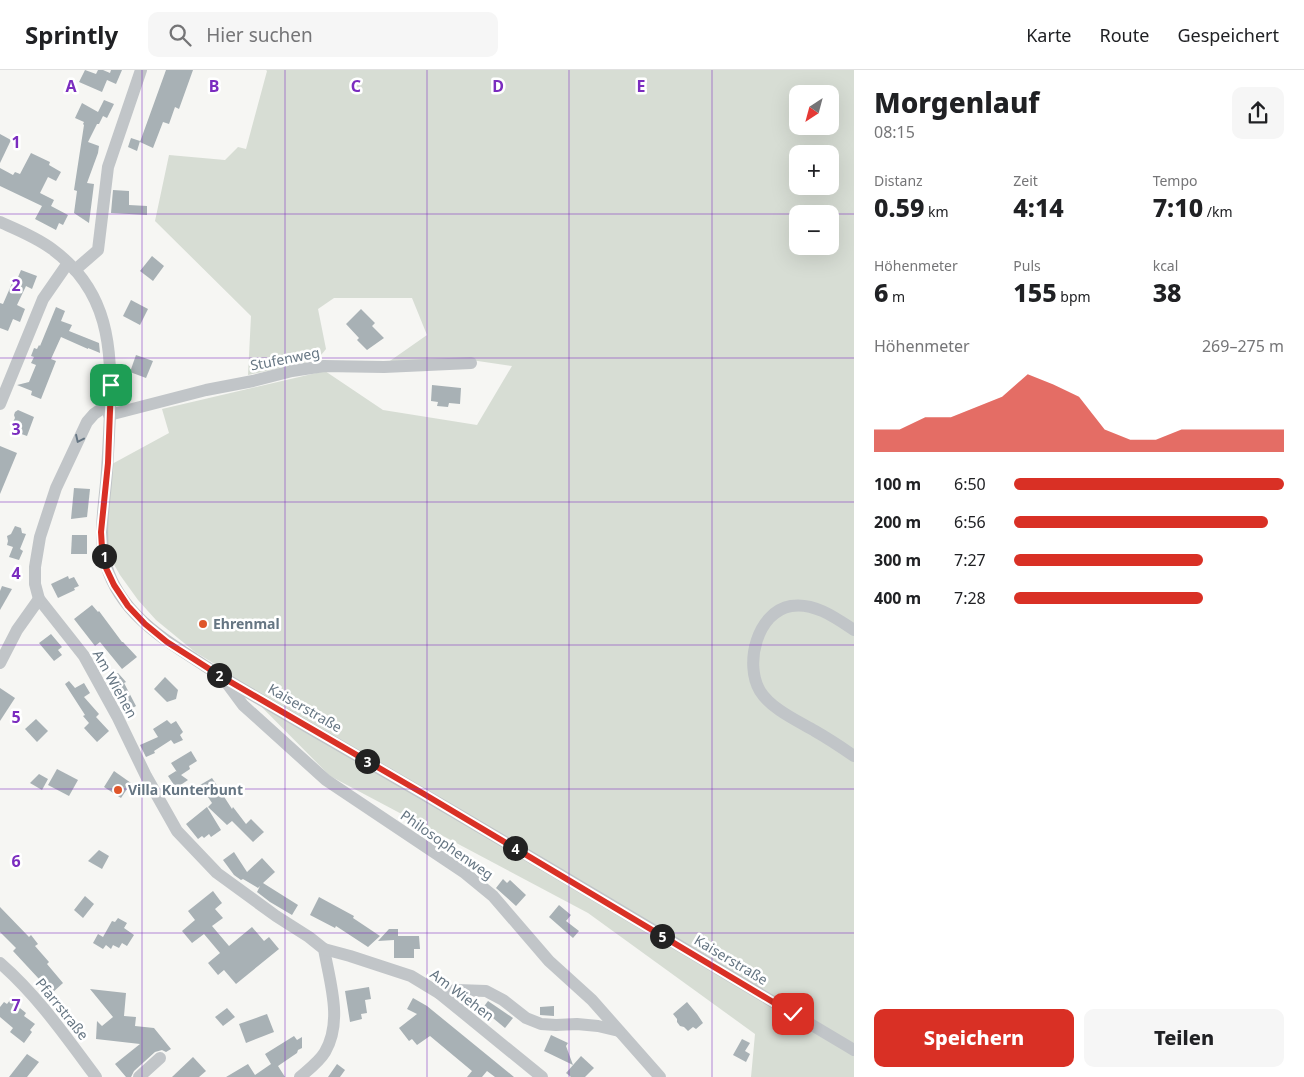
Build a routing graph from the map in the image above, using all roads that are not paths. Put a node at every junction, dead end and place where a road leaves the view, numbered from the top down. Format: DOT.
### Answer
graph roads {
  1 [pos="141,70"];
  2 [pos="0,222"];
  3 [pos="72,267"];
  4 [pos="471,363"];
  5 [pos="0,404"];
  6 [pos="110,409"];
  7 [pos="39,599"];
  8 [pos="854,630"];
  9 [pos="0,663"];
  10 [pos="222,677"];
  11 [pos="854,756"];
  12 [pos="324,949"];
  13 [pos="0,964"];
  14 [pos="439,993"];
  15 [pos="619,1032"];
  16 [pos="854,1050"];
  17 [pos="160,1058"];
  18 [pos="96,1077"];
  19 [pos="139,1077"];
  20 [pos="300,1077"];
  21 [pos="542,1077"];
  22 [pos="660,1077"];
  1 -- 3 [label="street"];
  2 -- 3 [label="street, Kaiserstraße"];
  3 -- 5 [label="street"];
  3 -- 6 [label="street, Kaiserstraße"];
  4 -- 6 [label="street, Stufenweg"];
  6 -- 7 [label="street, Am Wiehen, one-way"];
  6 -- 10 [label="street, Kaiserstraße"];
  7 -- 9 [label="street"];
  7 -- 12 [label="street, Am Wiehen"];
  8 -- 11 [label="street"];
  10 -- 15 [label="street, Philosophenweg"];
  10 -- 16 [label="street, Kaiserstraße"];
  12 -- 14 [label="street, Am Wiehen"];
  12 -- 20 [label="street"];
  13 -- 18 [label="street, Pfarrstraße"];
  14 -- 15 [label="street"];
  14 -- 21 [label="street, Am Wiehen"];
  15 -- 22 [label="street, Philosophenweg"];
  17 -- 19 [label="street"];
}
